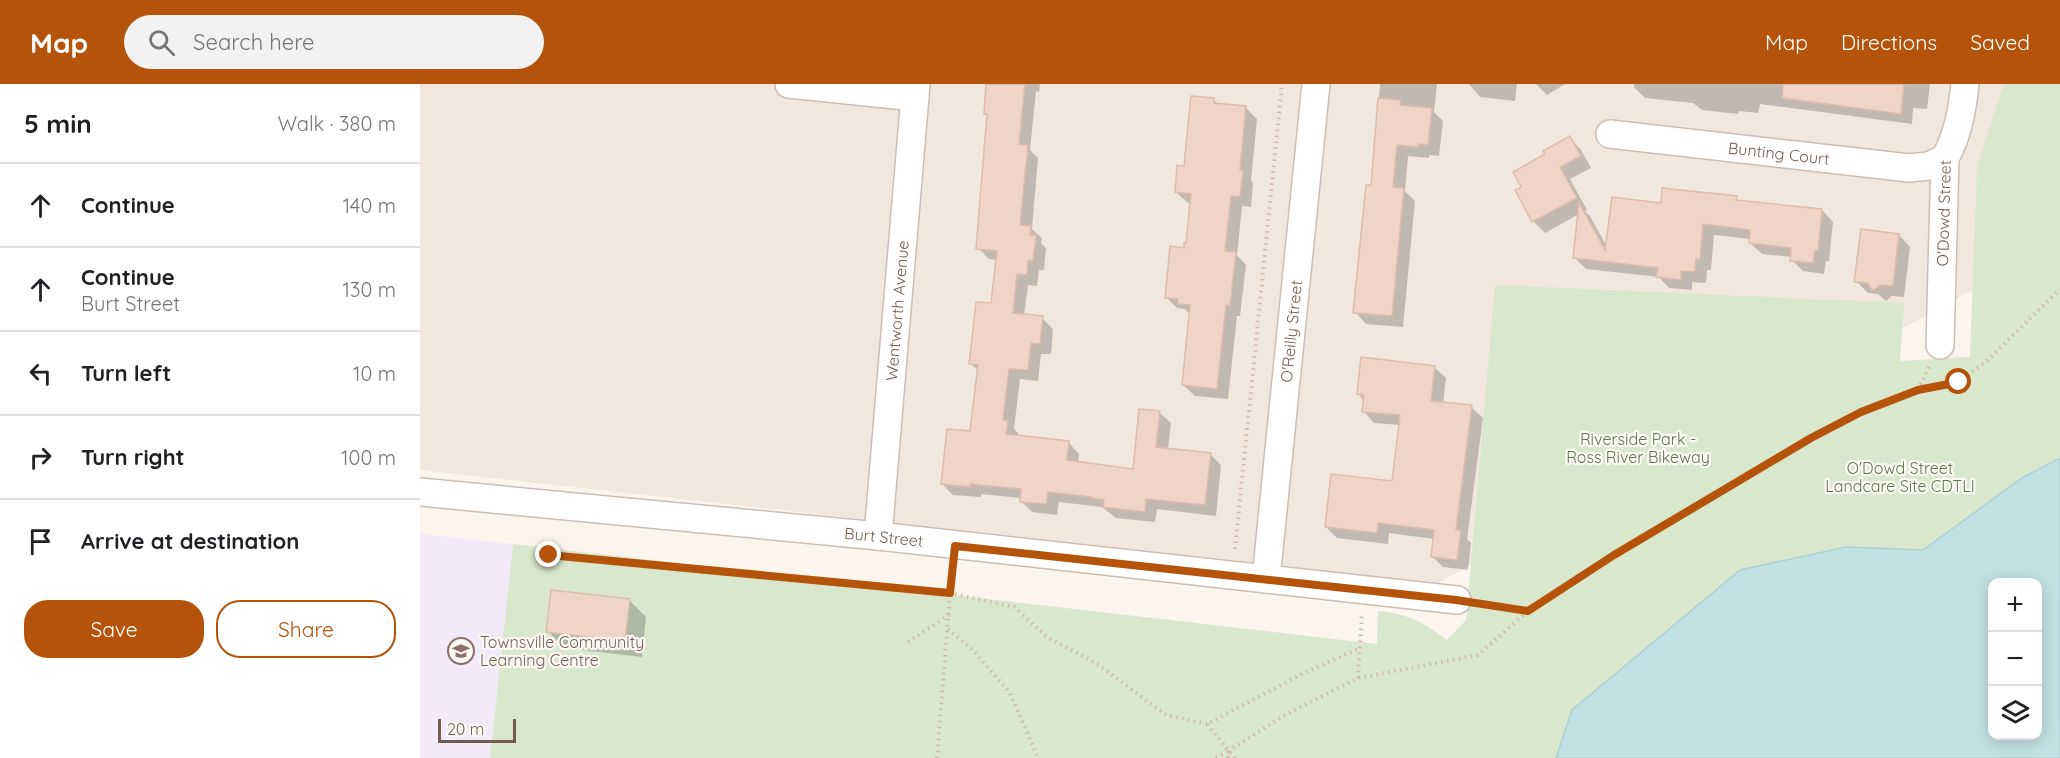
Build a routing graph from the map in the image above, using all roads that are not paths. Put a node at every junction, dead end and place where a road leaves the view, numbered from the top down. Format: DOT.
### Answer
graph roads {
  1 [pos="789,84"];
  2 [pos="1316,84"];
  3 [pos="1965,84"];
  4 [pos="916,91"];
  5 [pos="1610,134"];
  6 [pos="1944,158"];
  7 [pos="1940,345"];
  8 [pos="420,492"];
  9 [pos="878,536"];
  10 [pos="1266,579"];
  11 [pos="1456,600"];
  1 -- 4 [label="street"];
  2 -- 10 [label="street, O'Reilly Street"];
  3 -- 6 [label="street, O'Dowd Street"];
  4 -- 9 [label="street, Wentworth Avenue"];
  5 -- 6 [label="street, Bunting Court"];
  6 -- 7 [label="street, O'Dowd Street"];
  8 -- 9 [label="street, Burt Street"];
  9 -- 10 [label="street, Burt Street"];
  10 -- 11 [label="street, Burt Street"];
}
